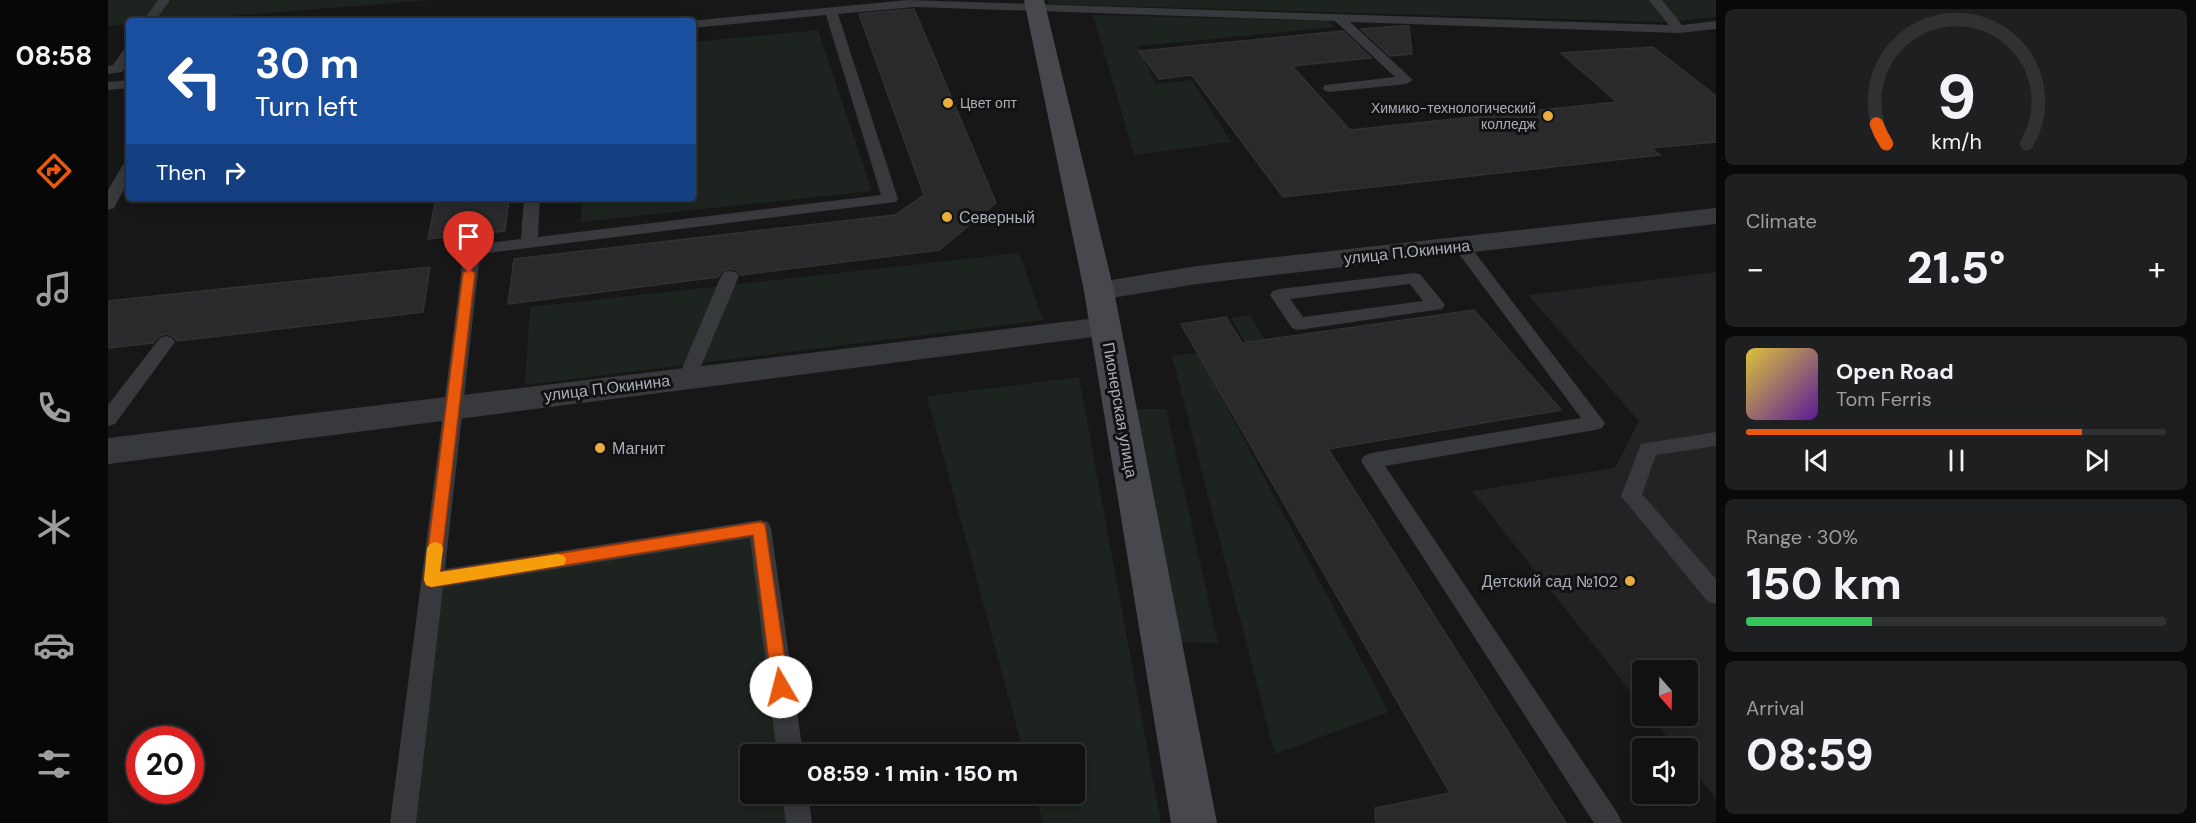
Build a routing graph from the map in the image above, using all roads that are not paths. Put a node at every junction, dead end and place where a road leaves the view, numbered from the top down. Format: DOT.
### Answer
graph roads {
  1 [pos="164,0"];
  2 [pos="1655,0"];
  3 [pos="1035,4"];
  4 [pos="831,12"];
  5 [pos="151,18"];
  6 [pos="1339,18"];
  7 [pos="696,24"];
  8 [pos="1716,25"];
  9 [pos="1679,28"];
  10 [pos="126,55"];
  11 [pos="113,70"];
  12 [pos="126,84"];
  13 [pos="108,85"];
  14 [pos="1330,88"];
  15 [pos="126,172"];
  16 [pos="532,201"];
  17 [pos="108,205"];
  18 [pos="1716,216"];
  19 [pos="529,243"];
  20 [pos="1461,246"];
  21 [pos="730,276"];
  22 [pos="1099,291"];
  23 [pos="1436,305"];
  24 [pos="1105,327"];
  25 [pos="166,342"];
  26 [pos="687,378"];
  27 [pos="452,407"];
  28 [pos="108,419"];
  29 [pos="1716,439"];
  30 [pos="108,451"];
  31 [pos="431,580"];
  32 [pos="1716,595"];
  33 [pos="789,744"];
  34 [pos="796,804"];
  35 [pos="403,823"];
  36 [pos="799,823"];
  37 [pos="1194,823"];
  38 [pos="1609,823"];
  1 -- 5 [label="lane"];
  2 -- 9 [label="lane"];
  3 -- 4 [label="lane"];
  3 -- 6 [label="lane"];
  3 -- 22 [label="street, Пионерская улица"];
  4 -- 7 [label="lane"];
  4 -- 19 [label="lane"];
  6 -- 9 [label="lane"];
  6 -- 14 [label="lane"];
  8 -- 9 [label="lane"];
  10 -- 11 [label="lane"];
  11 -- 13 [label="lane"];
  12 -- 13 [label="lane"];
  15 -- 17 [label="lane"];
  16 -- 19 [label="lane"];
  18 -- 20 [label="street, улица П.Окинина"];
  19 -- 27 [label="lane"];
  20 -- 22 [label="street, улица П.Окинина"];
  20 -- 38 [label="lane"];
  21 -- 26 [label="lane"];
  22 -- 24 [label="street, Пионерская улица"];
  23 -- 23 [label="lane"];
  24 -- 26 [label="street, улица П.Окинина"];
  24 -- 37 [label="street, Пионерская улица"];
  25 -- 28 [label="lane"];
  26 -- 27 [label="street, улица П.Окинина"];
  27 -- 30 [label="street, улица П.Окинина"];
  27 -- 31 [label="lane"];
  29 -- 32 [label="lane"];
  31 -- 33 [label="lane"];
  31 -- 35 [label="lane"];
  34 -- 36 [label="lane"];
}
